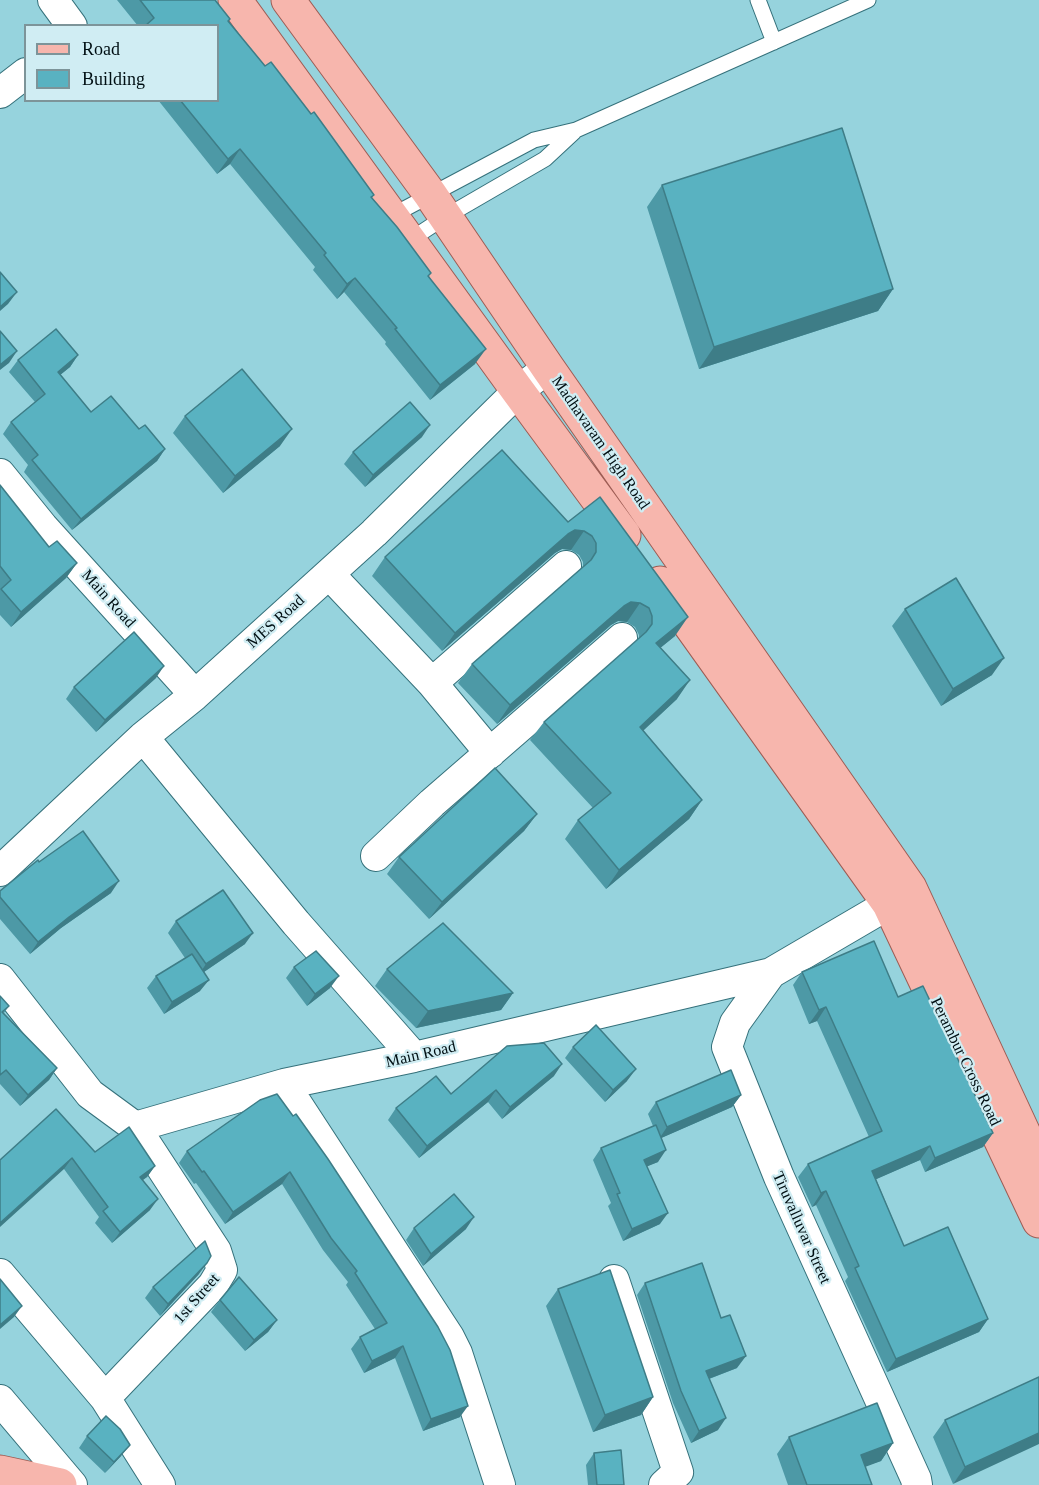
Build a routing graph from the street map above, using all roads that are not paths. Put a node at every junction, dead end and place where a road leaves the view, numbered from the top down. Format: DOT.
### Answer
graph roads {
  1 [pos="53,0"];
  2 [pos="236,0"];
  3 [pos="288,0"];
  4 [pos="758,0"];
  5 [pos="868,0"];
  6 [pos="71,24"];
  7 [pos="774,42"];
  8 [pos="24,75"];
  9 [pos="0,93"];
  10 [pos="576,130"];
  11 [pos="437,205"];
  12 [pos="401,228"];
  13 [pos="548,368"];
  14 [pos="518,391"];
  15 [pos="0,474"];
  16 [pos="566,566"];
  17 [pos="329,574"];
  18 [pos="622,638"];
  19 [pos="432,683"];
  20 [pos="195,695"];
  21 [pos="143,737"];
  22 [pos="490,753"];
  23 [pos="376,856"];
  24 [pos="0,871"];
  25 [pos="900,896"];
  26 [pos="771,974"];
  27 [pos="0,979"];
  28 [pos="414,1057"];
  29 [pos="284,1084"];
  30 [pos="135,1127"];
  31 [pos="1039,1166"];
  32 [pos="1039,1221"];
  33 [pos="0,1274"];
  34 [pos="614,1280"];
  35 [pos="105,1398"];
  36 [pos="0,1400"];
  37 [pos="0,1472"];
  38 [pos="60,1485"];
  39 [pos="72,1485"];
  40 [pos="160,1485"];
  41 [pos="500,1485"];
  42 [pos="664,1485"];
  43 [pos="917,1485"];
  1 -- 6 [label="street"];
  2 -- 12 [label="main road"];
  3 -- 11 [label="main road, Madhavaram High Road"];
  4 -- 7 [label="lane"];
  5 -- 7 [label="lane"];
  7 -- 10 [label="lane"];
  8 -- 9 [label="street"];
  10 -- 11 [label="lane"];
  10 -- 11 [label="lane"];
  11 -- 12 [label="lane"];
  11 -- 12 [label="lane"];
  11 -- 13 [label="main road, Madhavaram High Road"];
  12 -- 14 [label="main road"];
  13 -- 14 [label="street, MES Road"];
  13 -- 25 [label="main road, Madhavaram High Road"];
  14 -- 17 [label="street, MES Road"];
  14 -- 25 [label="main road"];
  15 -- 20 [label="street, Main Road"];
  16 -- 19 [label="street"];
  17 -- 19 [label="street"];
  17 -- 20 [label="street, MES Road"];
  18 -- 22 [label="street"];
  19 -- 22 [label="street"];
  20 -- 21 [label="street, MES Road"];
  21 -- 24 [label="street, MES Road"];
  21 -- 28 [label="street"];
  22 -- 23 [label="street"];
  25 -- 26 [label="street, Main Road"];
  25 -- 31 [label="main road, Perambur Cross Road"];
  25 -- 32 [label="main road, Perambur Cross Road"];
  26 -- 28 [label="street, Main Road"];
  26 -- 43 [label="street, Tiruvalluvar Street"];
  27 -- 30 [label="street"];
  28 -- 29 [label="street, Main Road"];
  29 -- 30 [label="street, Main Road"];
  29 -- 41 [label="street"];
  30 -- 35 [label="street, 1st Street"];
  33 -- 35 [label="street"];
  34 -- 42 [label="street"];
  35 -- 40 [label="street"];
  36 -- 39 [label="street"];
  37 -- 38 [label="main road"];
}
